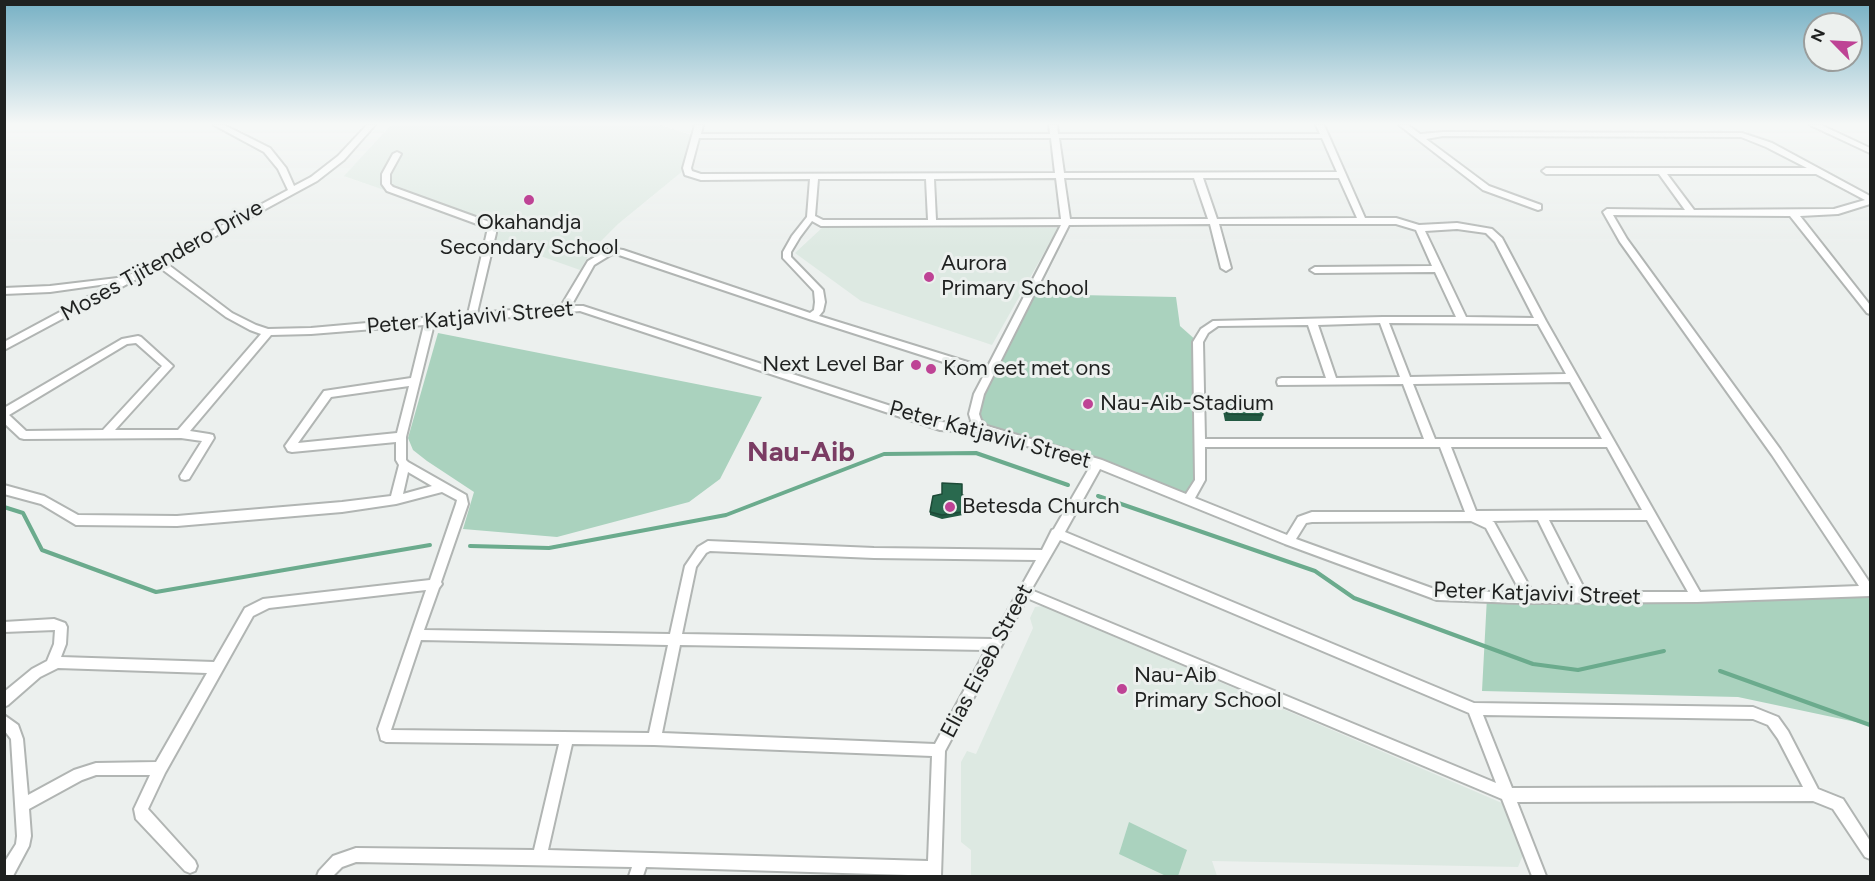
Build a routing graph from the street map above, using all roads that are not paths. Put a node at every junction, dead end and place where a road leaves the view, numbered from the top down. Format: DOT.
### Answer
graph roads {
  1 [pos="280,166"];
  2 [pos="331,166"];
  3 [pos="390,166"];
  4 [pos="688,166"];
  5 [pos="1058,166"];
  6 [pos="1338,166"];
  7 [pos="1457,166"];
  8 [pos="1807,166"];
  9 [pos="1546,171"];
  10 [pos="1661,171"];
  11 [pos="1816,171"];
  12 [pos="1342,175"];
  13 [pos="930,176"];
  14 [pos="814,177"];
  15 [pos="1198,177"];
  16 [pos="1059,178"];
  17 [pos="292,190"];
  18 [pos="1870,200"];
  19 [pos="1538,207"];
  20 [pos="1691,212"];
  21 [pos="1793,213"];
  22 [pos="811,217"];
  23 [pos="1213,220"];
  24 [pos="1362,221"];
  25 [pos="932,223"];
  26 [pos="1066,223"];
  27 [pos="1419,228"];
  28 [pos="159,262"];
  29 [pos="1226,268"];
  30 [pos="1315,270"];
  31 [pos="1438,270"];
  32 [pos="129,278"];
  33 [pos="4,291"];
  34 [pos="565,307"];
  35 [pos="1870,311"];
  36 [pos="472,316"];
  37 [pos="812,317"];
  38 [pos="430,320"];
  39 [pos="1383,320"];
  40 [pos="1462,320"];
  41 [pos="1541,321"];
  42 [pos="1312,322"];
  43 [pos="268,332"];
  44 [pos="4,347"];
  45 [pos="990,373"];
  46 [pos="1574,378"];
  47 [pos="1406,379"];
  48 [pos="414,381"];
  49 [pos="1332,381"];
  50 [pos="1282,382"];
  51 [pos="4,414"];
  52 [pos="983,429"];
  53 [pos="181,434"];
  54 [pos="105,435"];
  55 [pos="401,436"];
  56 [pos="1610,442"];
  57 [pos="1200,443"];
  58 [pos="1431,443"];
  59 [pos="1444,443"];
  60 [pos="1098,463"];
  61 [pos="404,465"];
  62 [pos="185,476"];
  63 [pos="444,487"];
  64 [pos="4,489"];
  65 [pos="1189,499"];
  66 [pos="396,500"];
  67 [pos="1652,514"];
  68 [pos="1541,515"];
  69 [pos="1472,516"];
  70 [pos="1056,533"];
  71 [pos="1289,541"];
  72 [pos="1044,555"];
  73 [pos="436,584"];
  74 [pos="1870,591"];
  75 [pos="1024,592"];
  76 [pos="1582,597"];
  77 [pos="1696,597"];
  78 [pos="1530,598"];
  79 [pos="4,627"];
  80 [pos="419,635"];
  81 [pos="675,638"];
  82 [pos="995,645"];
  83 [pos="52,664"];
  84 [pos="218,668"];
  85 [pos="4,701"];
  86 [pos="1474,709"];
  87 [pos="4,721"];
  88 [pos="567,737"];
  89 [pos="654,740"];
  90 [pos="939,750"];
  91 [pos="160,768"];
  92 [pos="1813,794"];
  93 [pos="1509,795"];
  94 [pos="23,805"];
  95 [pos="1870,852"];
  96 [pos="539,857"];
  97 [pos="640,862"];
  98 [pos="190,866"];
  99 [pos="934,872"];
  100 [pos="5,876"];
  101 [pos="324,876"];
  102 [pos="636,876"];
  103 [pos="1539,876"];
  1 -- 17 [label="street"];
  2 -- 17 [label="street, Moses Tjitendero Drive"];
  3 -- 36 [label="street"];
  4 -- 14 [label="street"];
  5 -- 16 [label="street"];
  6 -- 12 [label="street"];
  7 -- 19 [label="street"];
  8 -- 11 [label="street"];
  9 -- 10 [label="street"];
  10 -- 11 [label="street"];
  10 -- 20 [label="street"];
  11 -- 18 [label="street"];
  12 -- 15 [label="street"];
  12 -- 24 [label="street"];
  13 -- 14 [label="street"];
  13 -- 16 [label="street"];
  13 -- 25 [label="street"];
  14 -- 22 [label="street"];
  15 -- 16 [label="street"];
  15 -- 23 [label="street"];
  16 -- 26 [label="street"];
  17 -- 28 [label="street, Moses Tjitendero Drive"];
  18 -- 21 [label="street"];
  20 -- 21 [label="street"];
  20 -- 74 [label="street"];
  21 -- 35 [label="street"];
  22 -- 25 [label="street"];
  22 -- 37 [label="street"];
  23 -- 24 [label="street"];
  23 -- 26 [label="street"];
  23 -- 29 [label="street"];
  24 -- 27 [label="street"];
  25 -- 26 [label="street"];
  26 -- 45 [label="street"];
  27 -- 31 [label="street"];
  27 -- 41 [label="street"];
  28 -- 32 [label="street, Moses Tjitendero Drive"];
  28 -- 43 [label="street, Peter Katjavivi Street"];
  30 -- 31 [label="street"];
  31 -- 40 [label="street"];
  32 -- 33 [label="street"];
  32 -- 44 [label="street, Moses Tjitendero Drive"];
  34 -- 36 [label="street, Peter Katjavivi Street"];
  34 -- 37 [label="street"];
  34 -- 52 [label="street, Peter Katjavivi Street"];
  36 -- 38 [label="street, Peter Katjavivi Street"];
  37 -- 45 [label="street"];
  38 -- 43 [label="street, Peter Katjavivi Street"];
  38 -- 48 [label="street"];
  39 -- 40 [label="street"];
  39 -- 42 [label="street"];
  39 -- 47 [label="street"];
  40 -- 41 [label="street"];
  41 -- 46 [label="street"];
  42 -- 49 [label="street"];
  42 -- 57 [label="street"];
  43 -- 53 [label="street"];
  45 -- 52 [label="street"];
  46 -- 47 [label="street"];
  46 -- 56 [label="street"];
  47 -- 49 [label="street"];
  47 -- 58 [label="street"];
  48 -- 55 [label="street"];
  48 -- 55 [label="street"];
  49 -- 50 [label="street"];
  51 -- 54 [label="street"];
  51 -- 54 [label="street"];
  52 -- 60 [label="street, Peter Katjavivi Street"];
  53 -- 54 [label="street"];
  53 -- 62 [label="street"];
  55 -- 61 [label="street"];
  56 -- 59 [label="street"];
  56 -- 67 [label="street"];
  57 -- 58 [label="street"];
  57 -- 65 [label="street"];
  58 -- 59 [label="street"];
  59 -- 69 [label="street"];
  60 -- 65 [label="street, Peter Katjavivi Street"];
  60 -- 70 [label="street, Elias Eiseb Street"];
  61 -- 63 [label="street"];
  61 -- 66 [label="street"];
  63 -- 66 [label="street"];
  63 -- 73 [label="street"];
  64 -- 66 [label="street"];
  65 -- 71 [label="street, Peter Katjavivi Street"];
  67 -- 68 [label="street"];
  67 -- 77 [label="street"];
  68 -- 69 [label="street"];
  68 -- 76 [label="street"];
  69 -- 71 [label="street"];
  69 -- 78 [label="street"];
  70 -- 72 [label="street, Elias Eiseb Street"];
  70 -- 86 [label="street"];
  71 -- 78 [label="street, Peter Katjavivi Street"];
  72 -- 75 [label="street, Elias Eiseb Street"];
  72 -- 81 [label="street"];
  73 -- 80 [label="street"];
  73 -- 84 [label="street"];
  74 -- 77 [label="street, Peter Katjavivi Street"];
  75 -- 82 [label="street, Elias Eiseb Street"];
  75 -- 93 [label="street"];
  76 -- 77 [label="street, Peter Katjavivi Street"];
  76 -- 78 [label="street, Peter Katjavivi Street"];
  79 -- 83 [label="street"];
  80 -- 81 [label="street"];
  80 -- 88 [label="street"];
  81 -- 82 [label="street"];
  81 -- 89 [label="street"];
  82 -- 90 [label="street, Elias Eiseb Street"];
  83 -- 84 [label="street"];
  83 -- 85 [label="street"];
  84 -- 91 [label="street"];
  86 -- 92 [label="street"];
  86 -- 93 [label="street"];
  87 -- 94 [label="street"];
  88 -- 89 [label="street"];
  88 -- 96 [label="street"];
  89 -- 90 [label="street"];
  90 -- 99 [label="street, Elias Eiseb Street"];
  91 -- 94 [label="street"];
  91 -- 98 [label="street"];
  92 -- 93 [label="street"];
  92 -- 95 [label="street"];
  93 -- 103 [label="street"];
  94 -- 100 [label="street"];
  96 -- 97 [label="street"];
  96 -- 101 [label="street"];
  97 -- 99 [label="street"];
  97 -- 102 [label="street"];
}
